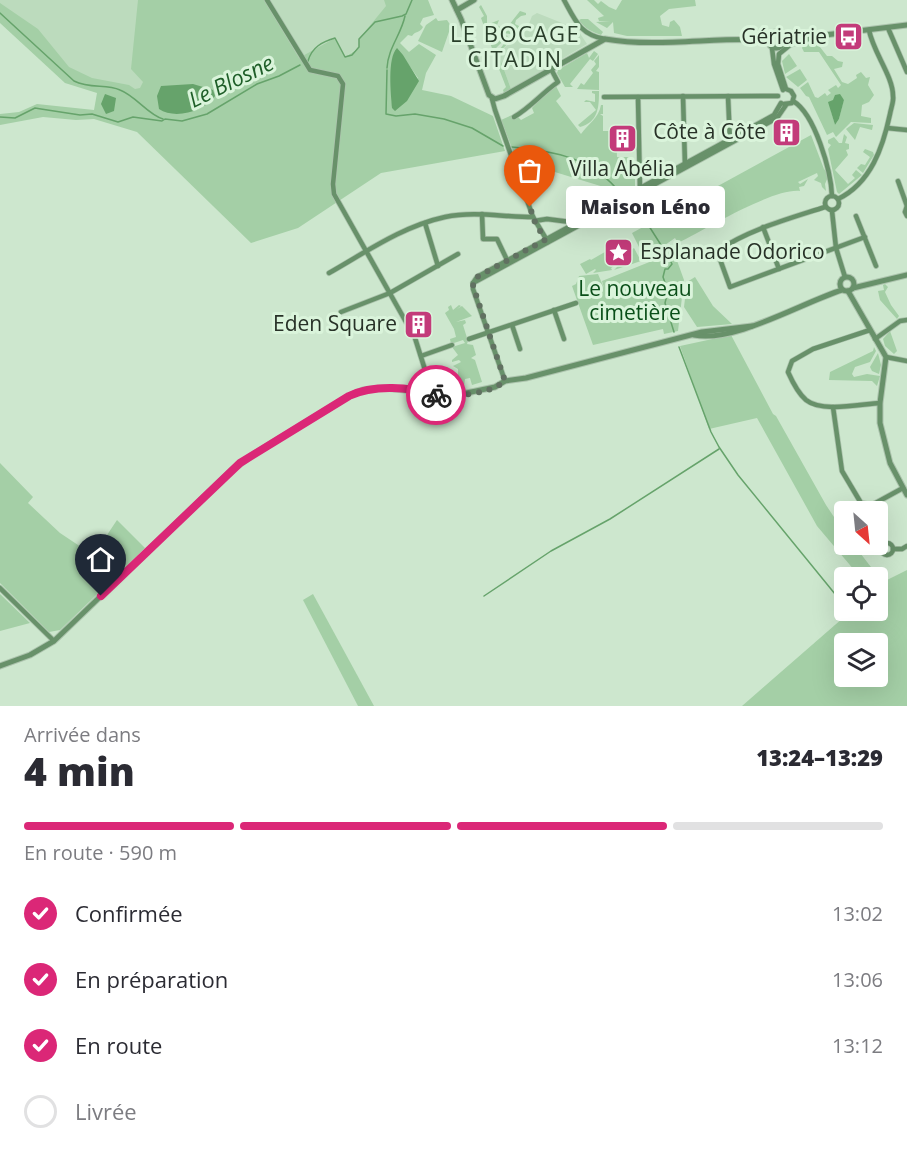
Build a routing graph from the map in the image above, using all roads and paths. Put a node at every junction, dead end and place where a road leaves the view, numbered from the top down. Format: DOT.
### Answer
graph roads {
  1 [pos="267,0"];
  2 [pos="452,0"];
  3 [pos="474,0"];
  4 [pos="564,0"];
  5 [pos="457,10"];
  6 [pos="907,25"];
  7 [pos="888,27"];
  8 [pos="869,30"];
  9 [pos="814,37"];
  10 [pos="605,39"];
  11 [pos="767,40"];
  12 [pos="784,40"];
  13 [pos="772,48"];
  14 [pos="551,69"];
  15 [pos="907,72"];
  16 [pos="785,89"];
  17 [pos="638,96"];
  18 [pos="683,96"];
  19 [pos="728,96"];
  20 [pos="778,96"];
  21 [pos="604,97"];
  22 [pos="492,99"];
  23 [pos="793,101"];
  24 [pos="784,104"];
  25 [pos="514,117"];
  26 [pos="887,128"];
  27 [pos="907,130"];
  28 [pos="730,141"];
  29 [pos="685,166"];
  30 [pos="898,181"];
  31 [pos="640,191"];
  32 [pos="832,196"];
  33 [pos="838,199"];
  34 [pos="907,206"];
  35 [pos="825,207"];
  36 [pos="832,211"];
  37 [pos="482,214"];
  38 [pos="856,216"];
  39 [pos="907,216"];
  40 [pos="533,219"];
  41 [pos="425,223"];
  42 [pos="579,224"];
  43 [pos="763,227"];
  44 [pos="865,237"];
  45 [pos="547,242"];
  46 [pos="836,248"];
  47 [pos="366,252"];
  48 [pos="458,255"];
  49 [pos="508,263"];
  50 [pos="438,266"];
  51 [pos="876,266"];
  52 [pos="779,269"];
  53 [pos="329,273"];
  54 [pos="907,275"];
  55 [pos="845,277"];
  56 [pos="853,280"];
  57 [pos="839,283"];
  58 [pos="867,284"];
  59 [pos="848,290"];
  60 [pos="390,293"];
  61 [pos="828,294"];
  62 [pos="576,303"];
  63 [pos="554,310"];
  64 [pos="341,312"];
  65 [pos="907,320"];
  66 [pos="512,325"];
  67 [pos="870,330"];
  68 [pos="488,333"];
  69 [pos="469,339"];
  70 [pos="564,339"];
  71 [pos="875,339"];
  72 [pos="452,345"];
  73 [pos="520,349"];
  74 [pos="421,356"];
  75 [pos="886,357"];
  76 [pos="907,361"];
  77 [pos="505,381"];
  78 [pos="426,392"];
  79 [pos="880,402"];
  80 [pos="833,407"];
  81 [pos="903,488"];
  82 [pos="907,495"];
  83 [pos="907,546"];
  84 [pos="893,549"];
  85 [pos="0,588"];
  86 [pos="54,640"];
  87 [pos="0,666"];
  1 -- 47 [label="street"];
  2 -- 5 [label="street"];
  3 -- 5 [label="street"];
  4 -- 10 [label="street"];
  5 -- 22 [label="street"];
  6 -- 7 [label="street"];
  7 -- 8 [label="street"];
  7 -- 15 [label="street"];
  8 -- 9 [label="street"];
  8 -- 26 [label="street"];
  9 -- 12 [label="street"];
  9 -- 16 [label="street"];
  10 -- 11 [label="street"];
  10 -- 14 [label="street"];
  11 -- 12 [label="street"];
  11 -- 13 [label="street"];
  12 -- 13 [label="street"];
  13 -- 16 [label="street"];
  14 -- 22 [label="street"];
  14 -- 25 [label="street"];
  16 -- 20 [label="street"];
  16 -- 23 [label="street"];
  17 -- 18 [label="street"];
  17 -- 21 [label="street"];
  17 -- 31 [label="street"];
  18 -- 19 [label="street"];
  18 -- 29 [label="street"];
  19 -- 20 [label="street"];
  19 -- 28 [label="street"];
  20 -- 24 [label="street"];
  22 -- 40 [label="street"];
  23 -- 24 [label="street"];
  23 -- 32 [label="street"];
  24 -- 28 [label="street"];
  26 -- 27 [label="street"];
  26 -- 33 [label="street"];
  28 -- 29 [label="street"];
  29 -- 31 [label="street"];
  30 -- 34 [label="street"];
  31 -- 42 [label="street"];
  32 -- 33 [label="street"];
  32 -- 35 [label="street"];
  33 -- 36 [label="street"];
  34 -- 39 [label="street"];
  35 -- 36 [label="street"];
  35 -- 43 [label="street"];
  36 -- 46 [label="street"];
  37 -- 40 [label="street"];
  37 -- 41 [label="street"];
  37 -- 49 [label="street"];
  38 -- 44 [label="street"];
  40 -- 42 [label="street"];
  40 -- 45 [label="street"];
  41 -- 47 [label="street"];
  41 -- 50 [label="street"];
  42 -- 45 [label="street"];
  43 -- 52 [label="street"];
  43 -- 52 [label="street"];
  44 -- 46 [label="street"];
  44 -- 51 [label="street"];
  45 -- 49 [label="street"];
  46 -- 52 [label="street"];
  46 -- 55 [label="street"];
  47 -- 53 [label="street"];
  47 -- 60 [label="street"];
  48 -- 50 [label="street"];
  49 -- 68 [label="street"];
  50 -- 60 [label="street"];
  54 -- 58 [label="street"];
  55 -- 56 [label="street"];
  55 -- 57 [label="street"];
  56 -- 58 [label="street"];
  56 -- 59 [label="street"];
  57 -- 59 [label="street"];
  57 -- 61 [label="street"];
  58 -- 59 [label="street"];
  59 -- 61 [label="street"];
  59 -- 67 [label="street"];
  60 -- 64 [label="street"];
  60 -- 74 [label="street"];
  61 -- 77 [label="street"];
  62 -- 63 [label="street"];
  63 -- 66 [label="street"];
  63 -- 70 [label="street"];
  65 -- 71 [label="street"];
  66 -- 68 [label="street"];
  66 -- 73 [label="street"];
  67 -- 71 [label="street"];
  67 -- 80 [label="street"];
  68 -- 69 [label="street"];
  68 -- 77 [label="street"];
  71 -- 75 [label="street"];
  72 -- 74 [label="street"];
  74 -- 78 [label="street"];
  75 -- 76 [label="street"];
  75 -- 79 [label="street"];
  77 -- 78 [label="street"];
  78 -- 86 [label="street"];
  79 -- 80 [label="street"];
  79 -- 81 [label="street"];
  80 -- 81 [label="street"];
  81 -- 82 [label="street"];
  83 -- 84 [label="street"];
  85 -- 86 [label="street"];
  86 -- 87 [label="street"];
}
